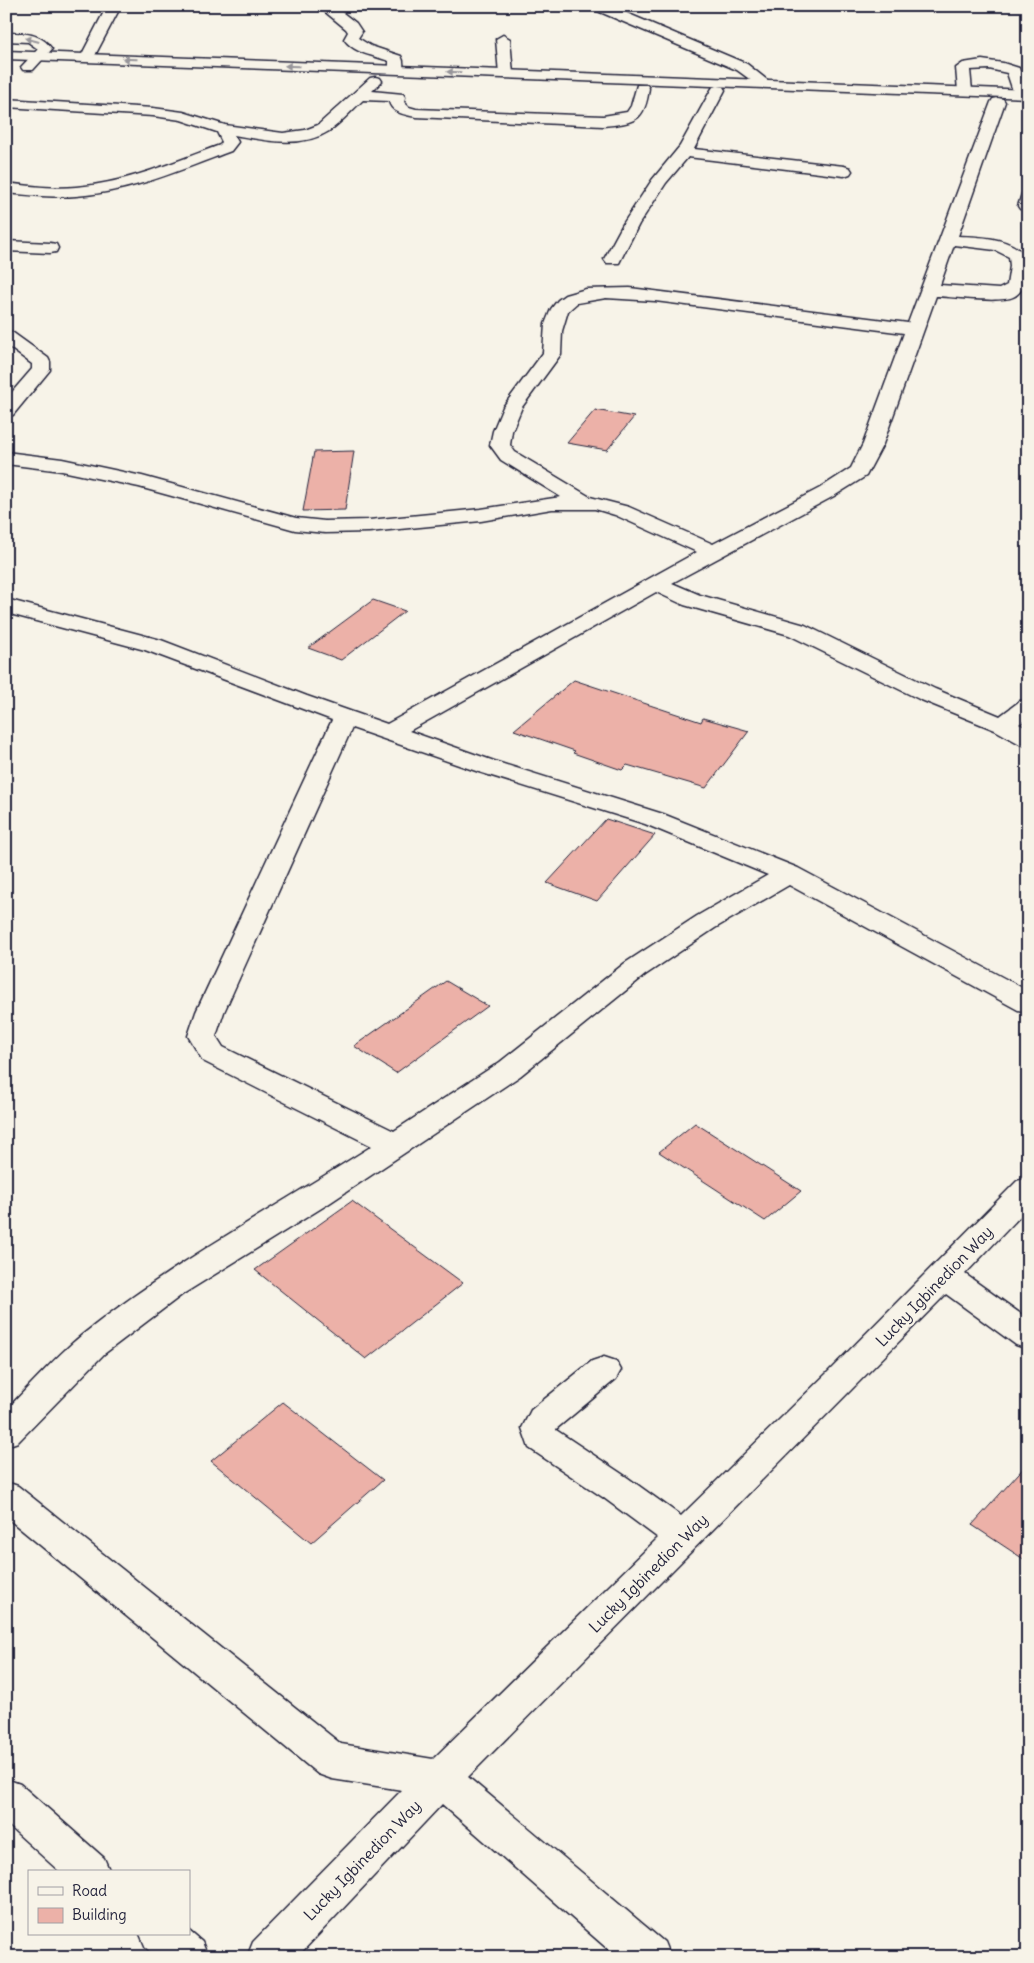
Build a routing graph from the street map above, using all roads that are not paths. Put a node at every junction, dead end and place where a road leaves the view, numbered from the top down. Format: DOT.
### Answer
graph roads {
  1 [pos="114,6"];
  2 [pos="325,6"];
  3 [pos="598,6"];
  4 [pos="6,37"];
  5 [pos="503,39"];
  6 [pos="6,54"];
  7 [pos="40,56"];
  8 [pos="87,58"];
  9 [pos="6,66"];
  10 [pos="28,67"];
  11 [pos="396,70"];
  12 [pos="506,74"];
  13 [pos="375,81"];
  14 [pos="764,83"];
  15 [pos="642,88"];
  16 [pos="718,90"];
  17 [pos="965,91"];
  18 [pos="361,95"];
  19 [pos="1025,97"];
  20 [pos="6,102"];
  21 [pos="998,102"];
  22 [pos="621,105"];
  23 [pos="641,105"];
  24 [pos="223,129"];
  25 [pos="684,152"];
  26 [pos="844,171"];
  27 [pos="6,188"];
  28 [pos="948,240"];
  29 [pos="6,246"];
  30 [pos="50,248"];
  31 [pos="613,259"];
  32 [pos="929,290"];
  33 [pos="915,329"];
  34 [pos="6,336"];
  35 [pos="6,352"];
  36 [pos="28,352"];
  37 [pos="6,411"];
  38 [pos="9,462"];
  39 [pos="586,503"];
  40 [pos="713,552"];
  41 [pos="655,583"];
  42 [pos="6,606"];
  43 [pos="1028,706"];
  44 [pos="345,717"];
  45 [pos="1004,725"];
  46 [pos="390,732"];
  47 [pos="1028,739"];
  48 [pos="790,874"];
  49 [pos="1028,1003"];
  50 [pos="396,1144"];
  51 [pos="1028,1189"];
  52 [pos="945,1276"];
  53 [pos="1028,1336"];
  54 [pos="604,1370"];
  55 [pos="6,1432"];
  56 [pos="6,1496"];
  57 [pos="683,1537"];
  58 [pos="441,1778"];
  59 [pos="6,1797"];
  60 [pos="88,1870"];
  61 [pos="163,1936"];
  62 [pos="187,1957"];
  63 [pos="268,1957"];
  64 [pos="649,1957"];
  1 -- 8 [label="main road"];
  2 -- 11 [label="main road"];
  3 -- 14 [label="main road"];
  7 -- 4 [label="main road, one-way"];
  5 -- 12 [label="main road"];
  6 -- 7 [label="main road"];
  7 -- 8 [label="main road"];
  7 -- 10 [label="main road"];
  11 -- 8 [label="main road, one-way"];
  9 -- 10 [label="main road"];
  10 -- 13 [label="main road"];
  12 -- 11 [label="main road, one-way"];
  12 -- 14 [label="main road"];
  13 -- 15 [label="main road"];
  13 -- 18 [label="main road"];
  14 -- 17 [label="main road"];
  15 -- 16 [label="main road"];
  15 -- 23 [label="main road"];
  16 -- 21 [label="main road"];
  16 -- 25 [label="main road"];
  17 -- 19 [label="main road"];
  17 -- 19 [label="main road"];
  18 -- 23 [label="main road"];
  18 -- 24 [label="main road"];
  19 -- 21 [label="main road"];
  20 -- 24 [label="main road"];
  21 -- 28 [label="main road"];
  22 -- 23 [label="main road"];
  24 -- 27 [label="main road"];
  25 -- 26 [label="main road"];
  25 -- 31 [label="main road"];
  28 -- 32 [label="main road"];
  28 -- 32 [label="main road"];
  29 -- 30 [label="main road"];
  32 -- 33 [label="main road"];
  33 -- 39 [label="main road"];
  33 -- 40 [label="main road"];
  34 -- 36 [label="main road"];
  35 -- 36 [label="main road"];
  36 -- 37 [label="main road"];
  38 -- 39 [label="main road"];
  39 -- 40 [label="main road"];
  40 -- 41 [label="main road"];
  41 -- 45 [label="main road"];
  41 -- 46 [label="main road"];
  42 -- 44 [label="main road"];
  43 -- 45 [label="main road"];
  44 -- 46 [label="main road"];
  44 -- 50 [label="main road"];
  45 -- 47 [label="main road"];
  46 -- 48 [label="main road"];
  48 -- 49 [label="main road"];
  48 -- 50 [label="main road"];
  50 -- 55 [label="main road"];
  51 -- 52 [label="main road, Lucky Igbinedion Way"];
  52 -- 53 [label="main road"];
  52 -- 57 [label="main road, Lucky Igbinedion Way"];
  54 -- 57 [label="main road"];
  56 -- 58 [label="main road"];
  57 -- 58 [label="main road, Lucky Igbinedion Way"];
  58 -- 63 [label="main road, Lucky Igbinedion Way"];
  58 -- 64 [label="main road"];
  59 -- 60 [label="main road"];
  61 -- 62 [label="main road"];
}
